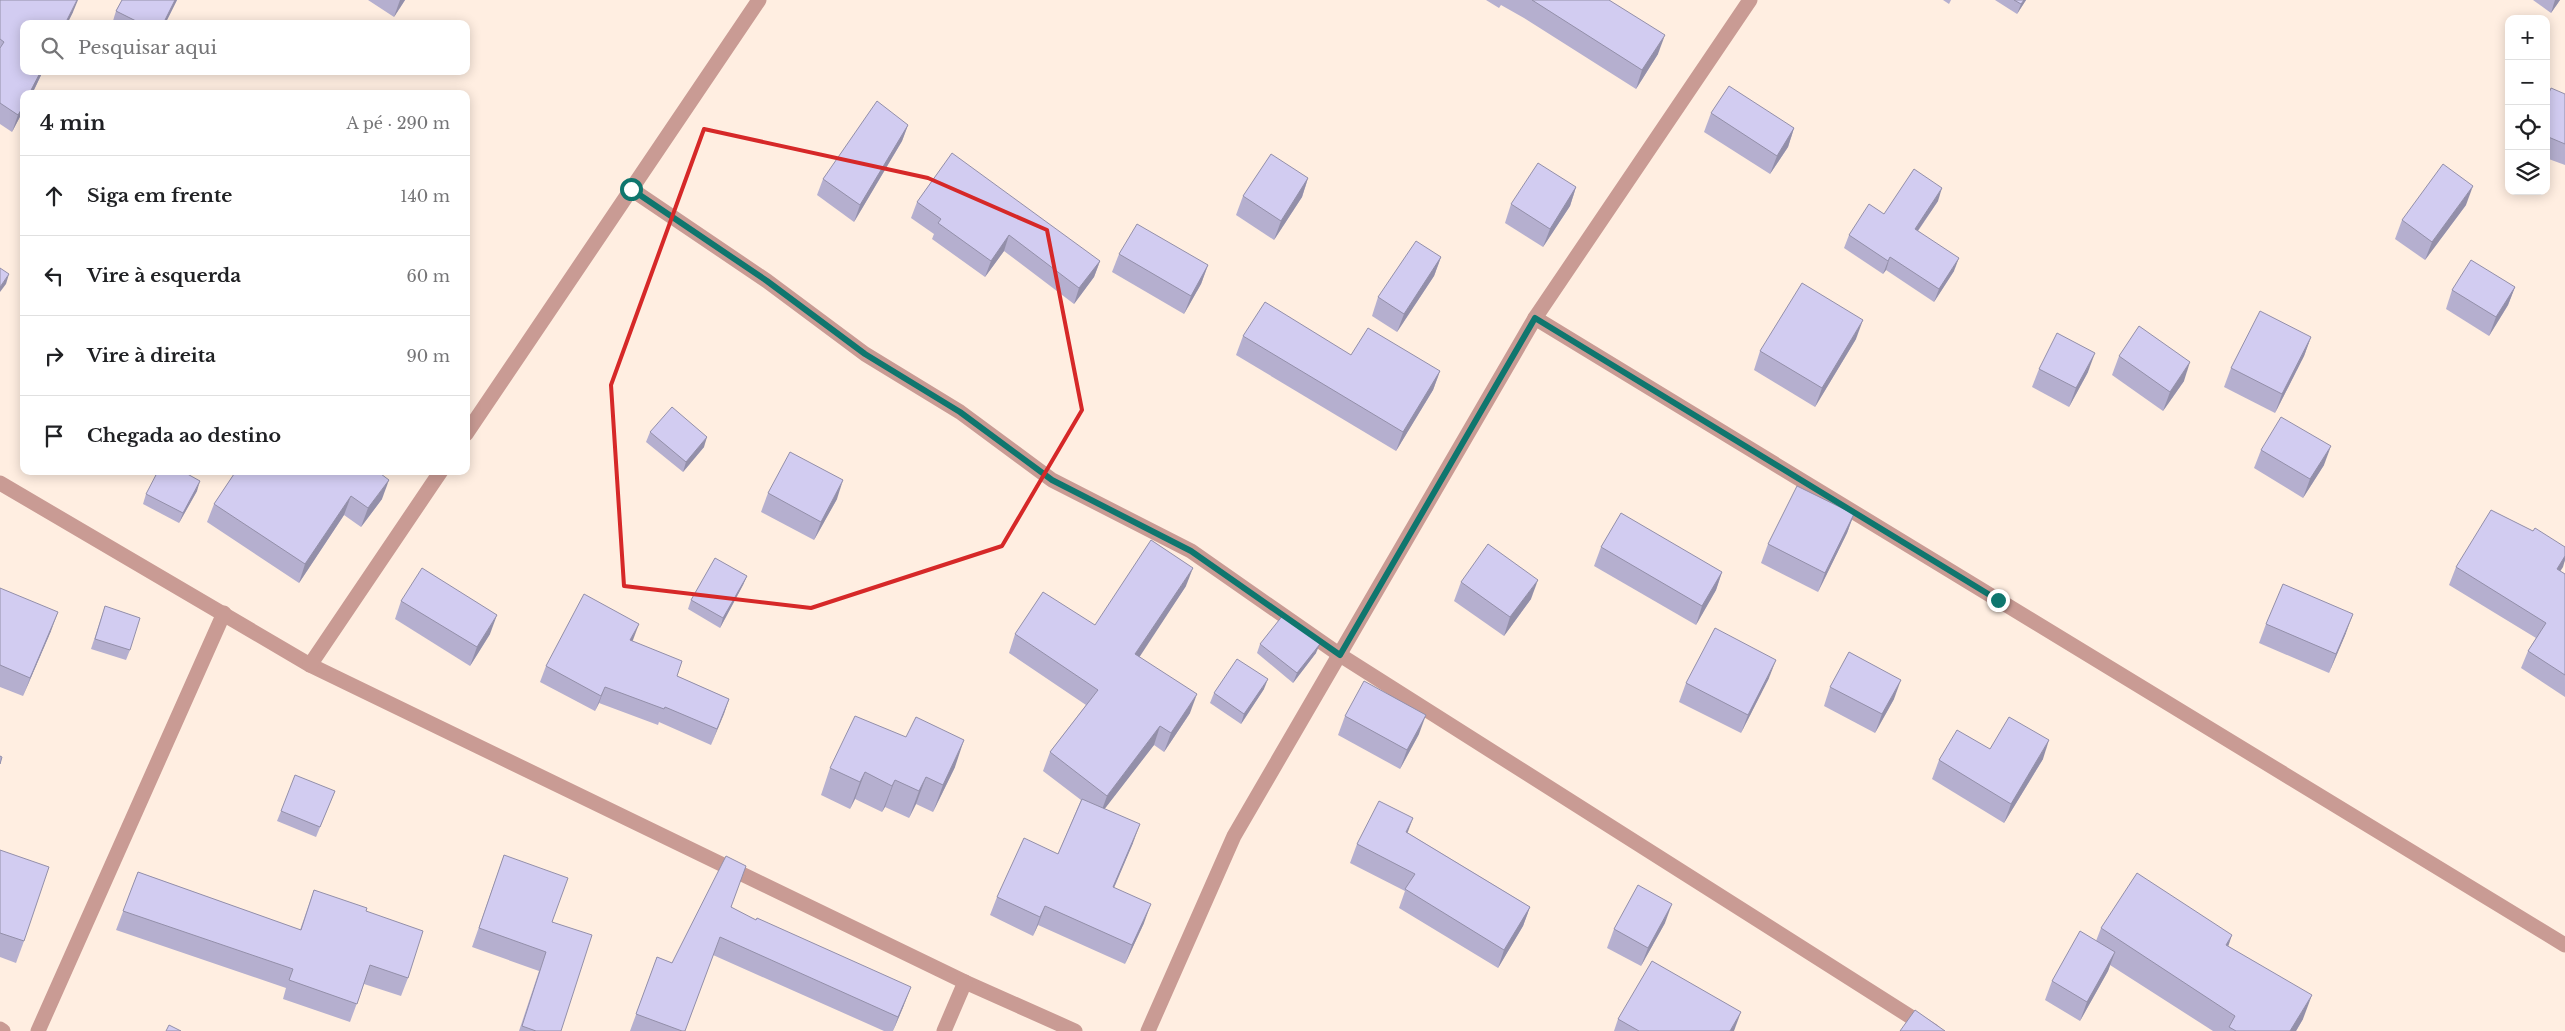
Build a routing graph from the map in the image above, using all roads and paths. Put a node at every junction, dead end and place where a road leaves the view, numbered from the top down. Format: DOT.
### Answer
graph roads {
  1 [pos="759,0"];
  2 [pos="1750,0"];
  3 [pos="631,189"];
  4 [pos="1535,318"];
  5 [pos="470,428"];
  6 [pos="438,475"];
  7 [pos="0,483"];
  8 [pos="224,613"];
  9 [pos="1340,655"];
  10 [pos="310,665"];
  11 [pos="2565,945"];
  12 [pos="965,982"];
  13 [pos="0,1029"];
  14 [pos="3,1031"];
  15 [pos="38,1031"];
  16 [pos="944,1031"];
  17 [pos="1075,1031"];
  18 [pos="1148,1031"];
  19 [pos="1932,1031"];
  1 -- 3 [label="street"];
  2 -- 4 [label="street"];
  3 -- 5 [label="street"];
  3 -- 9 [label="street"];
  4 -- 9 [label="street"];
  4 -- 11 [label="street"];
  6 -- 10 [label="street"];
  7 -- 8 [label="street"];
  8 -- 10 [label="street"];
  8 -- 15 [label="street"];
  9 -- 18 [label="street"];
  9 -- 19 [label="street"];
  10 -- 12 [label="street"];
  12 -- 16 [label="street"];
  12 -- 17 [label="street"];
  13 -- 14 [label="street"];
}
